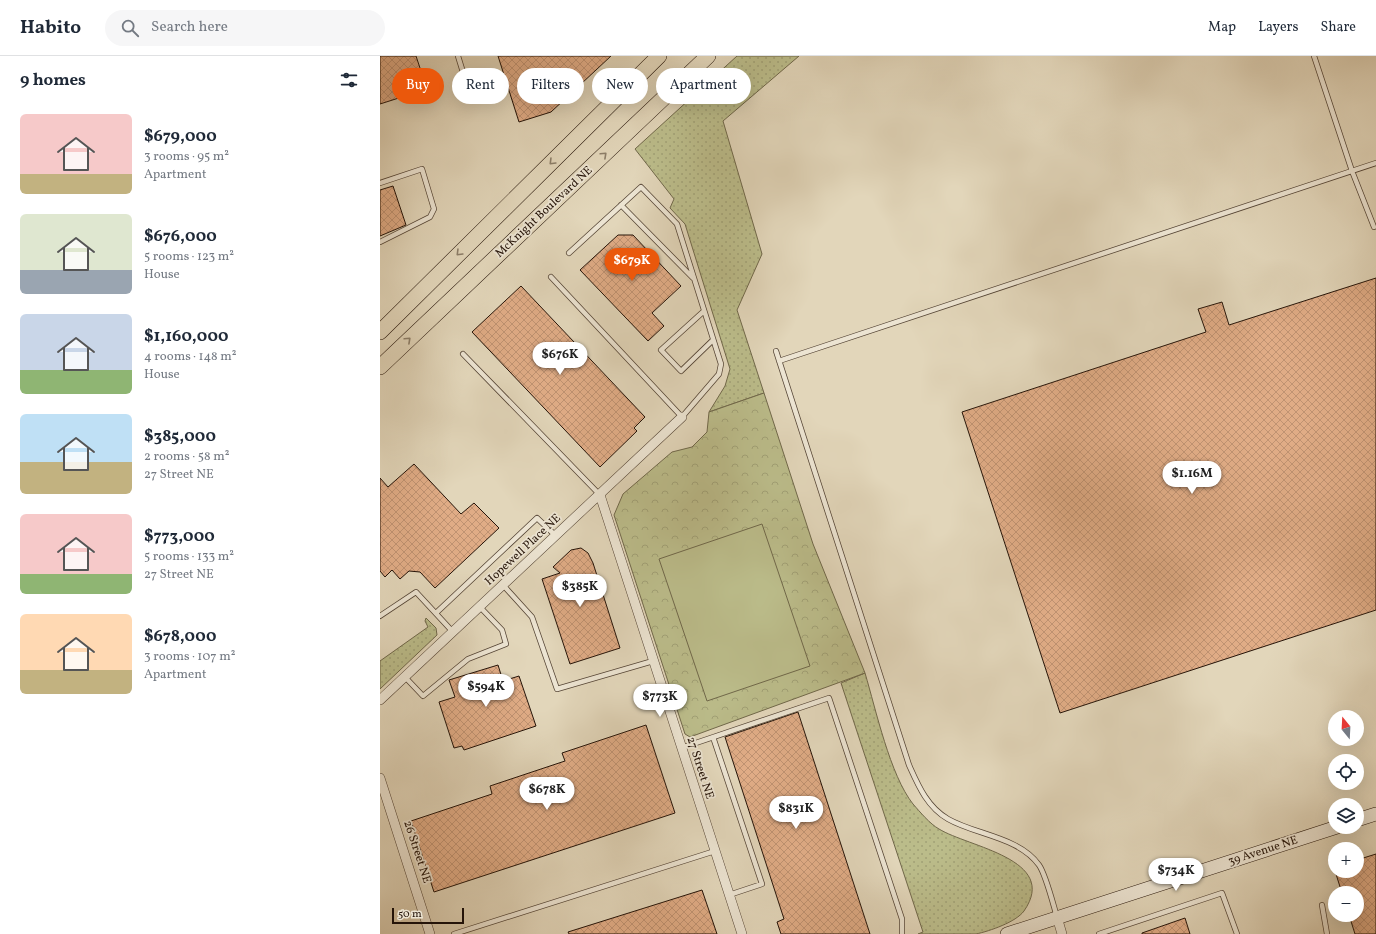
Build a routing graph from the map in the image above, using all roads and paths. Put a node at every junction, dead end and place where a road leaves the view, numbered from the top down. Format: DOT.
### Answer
graph roads {
  1 [pos="458,56"];
  2 [pos="660,56"];
  3 [pos="708,56"];
  4 [pos="719,56"];
  5 [pos="1314,56"];
  6 [pos="462,68"];
  7 [pos="695,68"];
  8 [pos="703,68"];
  9 [pos="658,104"];
  10 [pos="1376,163"];
  11 [pos="1352,171"];
  12 [pos="380,183"];
  13 [pos="622,205"];
  14 [pos="1374,227"];
  15 [pos="380,242"];
  16 [pos="569,253"];
  17 [pos="551,277"];
  18 [pos="695,280"];
  19 [pos="704,311"];
  20 [pos="380,332"];
  21 [pos="713,340"];
  22 [pos="776,351"];
  23 [pos="463,354"];
  24 [pos="779,361"];
  25 [pos="380,367"];
  26 [pos="682,417"];
  27 [pos="600,495"];
  28 [pos="556,536"];
  29 [pos="503,585"];
  30 [pos="480,607"];
  31 [pos="436,613"];
  32 [pos="380,616"];
  33 [pos="453,632"];
  34 [pos="652,660"];
  35 [pos="405,677"];
  36 [pos="380,700"];
  37 [pos="713,737"];
  38 [pos="681,748"];
  39 [pos="380,778"];
  40 [pos="1376,814"];
  41 [pos="1364,818"];
  42 [pos="1328,830"];
  43 [pos="715,851"];
  44 [pos="729,895"];
  45 [pos="1322,905"];
  46 [pos="1057,917"];
  47 [pos="430,934"];
  48 [pos="454,934"];
  49 [pos="742,934"];
  50 [pos="902,934"];
  51 [pos="1007,934"];
  52 [pos="1062,934"];
  53 [pos="1099,934"];
  54 [pos="1237,934"];
  55 [pos="1328,934"];
  1 -- 6 [label="lane"];
  2 -- 20 [label="main road, one-way"];
  3 -- 7 [label="main road, McKnight Boulevard NE"];
  4 -- 8 [label="main road"];
  5 -- 11 [label="lane"];
  25 -- 9 [label="main road, McKnight Boulevard NE, one-way"];
  10 -- 11 [label="lane"];
  11 -- 14 [label="lane"];
  11 -- 24 [label="lane"];
  12 -- 15 [label="lane"];
  13 -- 16 [label="lane"];
  13 -- 18 [label="lane"];
  13 -- 18 [label="lane"];
  17 -- 26 [label="lane"];
  18 -- 19 [label="lane"];
  19 -- 21 [label="lane"];
  19 -- 21 [label="lane"];
  21 -- 26 [label="lane"];
  22 -- 24 [label="lane"];
  23 -- 27 [label="lane"];
  24 -- 46 [label="lane"];
  26 -- 27 [label="street, Hopewell Place NE"];
  27 -- 28 [label="street, Hopewell Place NE"];
  27 -- 34 [label="street, 27 Street NE"];
  28 -- 29 [label="street, Hopewell Place NE"];
  28 -- 31 [label="lane"];
  29 -- 30 [label="street, Hopewell Place NE"];
  29 -- 34 [label="lane"];
  30 -- 33 [label="street, Hopewell Place NE"];
  30 -- 35 [label="lane"];
  31 -- 32 [label="lane"];
  31 -- 33 [label="lane"];
  33 -- 35 [label="street, Hopewell Place NE"];
  34 -- 38 [label="street, 27 Street NE"];
  35 -- 36 [label="street, Hopewell Place NE"];
  37 -- 38 [label="lane"];
  37 -- 44 [label="lane"];
  37 -- 50 [label="lane"];
  38 -- 43 [label="street, 27 Street NE"];
  39 -- 47 [label="street, 26 Street NE"];
  40 -- 41 [label="street"];
  42 -- 46 [label="street, 39 Avenue NE"];
  43 -- 44 [label="street, 27 Street NE"];
  43 -- 48 [label="lane"];
  44 -- 49 [label="street, 27 Street NE"];
  45 -- 55 [label="lane"];
  46 -- 51 [label="street, 39 Avenue NE"];
  46 -- 52 [label="street"];
  53 -- 54 [label="lane"];
}
